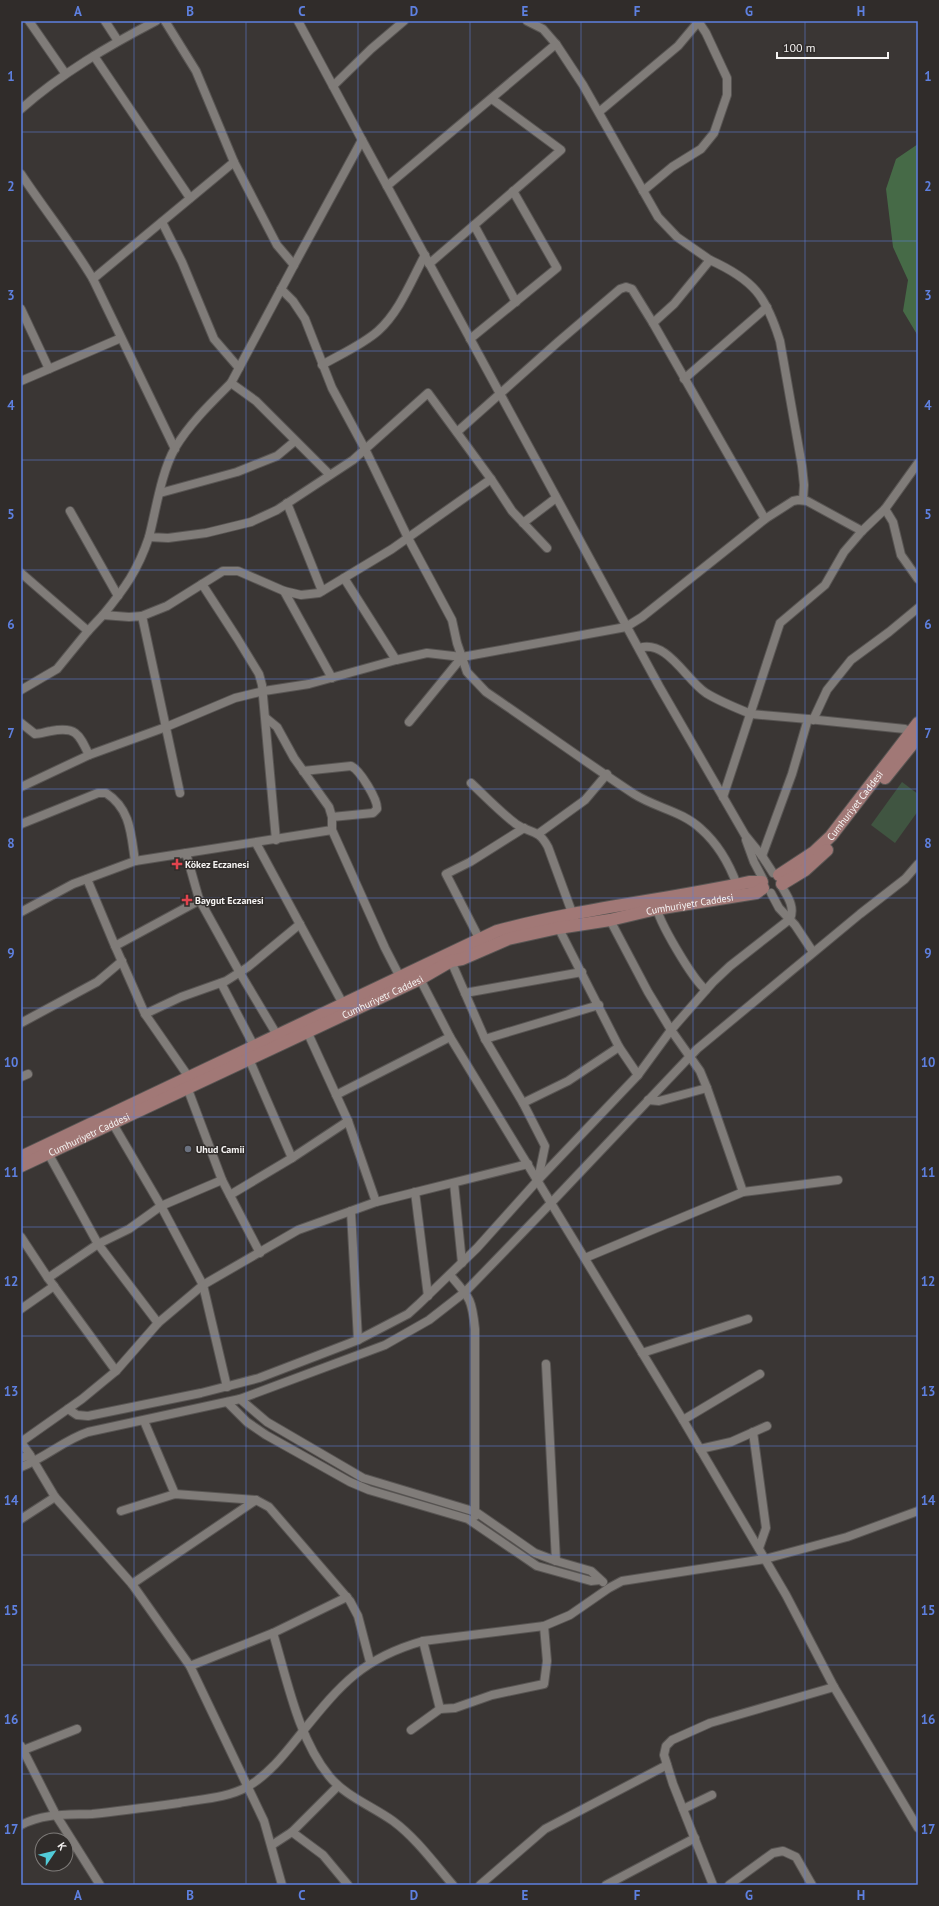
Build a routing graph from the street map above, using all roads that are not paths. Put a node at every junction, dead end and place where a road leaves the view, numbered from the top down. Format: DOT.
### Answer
graph roads {
  1 [pos="29,21"];
  2 [pos="105,21"];
  3 [pos="156,21"];
  4 [pos="165,21"];
  5 [pos="298,21"];
  6 [pos="404,21"];
  7 [pos="527,21"];
  8 [pos="699,21"];
  9 [pos="118,41"];
  10 [pos="556,44"];
  11 [pos="94,56"];
  12 [pos="65,73"];
  13 [pos="333,86"];
  14 [pos="492,99"];
  15 [pos="21,109"];
  16 [pos="599,112"];
  17 [pos="362,140"];
  18 [pos="234,162"];
  19 [pos="21,174"];
  20 [pos="387,186"];
  21 [pos="514,191"];
  22 [pos="643,191"];
  23 [pos="190,198"];
  24 [pos="162,222"];
  25 [pos="474,225"];
  26 [pos="425,255"];
  27 [pos="710,260"];
  28 [pos="429,264"];
  29 [pos="294,265"];
  30 [pos="92,279"];
  31 [pos="281,289"];
  32 [pos="516,302"];
  33 [pos="767,307"];
  34 [pos="21,309"];
  35 [pos="653,323"];
  36 [pos="121,338"];
  37 [pos="470,339"];
  38 [pos="322,365"];
  39 [pos="239,368"];
  40 [pos="49,369"];
  41 [pos="684,379"];
  42 [pos="21,381"];
  43 [pos="231,383"];
  44 [pos="499,396"];
  45 [pos="457,432"];
  46 [pos="295,441"];
  47 [pos="175,449"];
  48 [pos="365,449"];
  49 [pos="918,463"];
  50 [pos="330,475"];
  51 [pos="491,479"];
  52 [pos="160,493"];
  53 [pos="556,498"];
  54 [pos="803,500"];
  55 [pos="287,504"];
  56 [pos="886,508"];
  57 [pos="70,511"];
  58 [pos="765,519"];
  59 [pos="523,523"];
  60 [pos="862,531"];
  61 [pos="148,537"];
  62 [pos="408,538"];
  63 [pos="547,548"];
  64 [pos="21,574"];
  65 [pos="344,578"];
  66 [pos="918,579"];
  67 [pos="202,584"];
  68 [pos="284,591"];
  69 [pos="322,591"];
  70 [pos="118,596"];
  71 [pos="918,608"];
  72 [pos="103,614"];
  73 [pos="142,616"];
  74 [pos="626,627"];
  75 [pos="88,632"];
  76 [pos="639,648"];
  77 [pos="462,657"];
  78 [pos="396,660"];
  79 [pos="332,678"];
  80 [pos="21,690"];
  81 [pos="264,691"];
  82 [pos="751,714"];
  83 [pos="266,718"];
  84 [pos="810,719"];
  85 [pos="409,722"];
  86 [pos="21,723"];
  87 [pos="166,727"];
  88 [pos="916,732"];
  89 [pos="89,755"];
  90 [pos="303,771"];
  91 [pos="606,774"];
  92 [pos="471,784"];
  93 [pos="21,787"];
  94 [pos="180,793"];
  95 [pos="723,797"];
  96 [pos="332,817"];
  97 [pos="22,821"];
  98 [pos="524,828"];
  99 [pos="332,830"];
  100 [pos="538,834"];
  101 [pos="745,835"];
  102 [pos="276,840"];
  103 [pos="256,843"];
  104 [pos="186,853"];
  105 [pos="762,856"];
  106 [pos="135,861"];
  107 [pos="918,864"];
  108 [pos="87,879"];
  109 [pos="779,880"];
  110 [pos="737,885"];
  111 [pos="765,886"];
  112 [pos="200,900"];
  113 [pos="656,904"];
  114 [pos="21,912"];
  115 [pos="572,914"];
  116 [pos="552,917"];
  117 [pos="790,919"];
  118 [pos="610,920"];
  119 [pos="300,924"];
  120 [pos="577,926"];
  121 [pos="558,928"];
  122 [pos="482,944"];
  123 [pos="115,946"];
  124 [pos="814,952"];
  125 [pos="122,961"];
  126 [pos="451,961"];
  127 [pos="582,972"];
  128 [pos="240,973"];
  129 [pos="420,979"];
  130 [pos="402,981"];
  131 [pos="221,983"];
  132 [pos="706,990"];
  133 [pos="465,994"];
  134 [pos="343,1004"];
  135 [pos="599,1005"];
  136 [pos="145,1014"];
  137 [pos="21,1023"];
  138 [pos="305,1028"];
  139 [pos="671,1030"];
  140 [pos="277,1035"];
  141 [pos="450,1036"];
  142 [pos="485,1039"];
  143 [pos="619,1047"];
  144 [pos="254,1053"];
  145 [pos="690,1056"];
  146 [pos="638,1075"];
  147 [pos="187,1082"];
  148 [pos="708,1088"];
  149 [pos="336,1095"];
  150 [pos="648,1100"];
  151 [pos="523,1103"];
  152 [pos="348,1121"];
  153 [pos="113,1124"];
  154 [pos="48,1153"];
  155 [pos="21,1157"];
  156 [pos="292,1158"];
  157 [pos="528,1164"];
  158 [pos="21,1166"];
  159 [pos="222,1180"];
  160 [pos="538,1180"];
  161 [pos="838,1180"];
  162 [pos="454,1183"];
  163 [pos="415,1192"];
  164 [pos="743,1192"];
  165 [pos="230,1195"];
  166 [pos="376,1202"];
  167 [pos="551,1203"];
  168 [pos="161,1206"];
  169 [pos="351,1211"];
  170 [pos="21,1237"];
  171 [pos="98,1244"];
  172 [pos="260,1253"];
  173 [pos="586,1258"];
  174 [pos="462,1263"];
  175 [pos="450,1275"];
  176 [pos="48,1278"];
  177 [pos="203,1285"];
  178 [pos="54,1286"];
  179 [pos="465,1292"];
  180 [pos="428,1296"];
  181 [pos="21,1309"];
  182 [pos="748,1319"];
  183 [pos="158,1323"];
  184 [pos="358,1340"];
  185 [pos="642,1353"];
  186 [pos="546,1364"];
  187 [pos="116,1371"];
  188 [pos="760,1374"];
  189 [pos="227,1387"];
  190 [pos="240,1400"];
  191 [pos="227,1402"];
  192 [pos="68,1409"];
  193 [pos="684,1420"];
  194 [pos="144,1421"];
  195 [pos="767,1426"];
  196 [pos="753,1432"];
  197 [pos="21,1442"];
  198 [pos="700,1449"];
  199 [pos="21,1458"];
  200 [pos="32,1458"];
  201 [pos="21,1467"];
  202 [pos="175,1494"];
  203 [pos="55,1497"];
  204 [pos="256,1500"];
  205 [pos="121,1511"];
  206 [pos="918,1511"];
  207 [pos="476,1512"];
  208 [pos="21,1519"];
  209 [pos="474,1522"];
  210 [pos="759,1548"];
  211 [pos="765,1559"];
  212 [pos="556,1561"];
  213 [pos="600,1580"];
  214 [pos="132,1584"];
  215 [pos="609,1588"];
  216 [pos="347,1597"];
  217 [pos="544,1626"];
  218 [pos="273,1633"];
  219 [pos="423,1641"];
  220 [pos="370,1662"];
  221 [pos="190,1666"];
  222 [pos="834,1687"];
  223 [pos="440,1709"];
  224 [pos="77,1728"];
  225 [pos="411,1730"];
  226 [pos="303,1731"];
  227 [pos="22,1749"];
  228 [pos="667,1765"];
  229 [pos="247,1786"];
  230 [pos="338,1786"];
  231 [pos="712,1795"];
  232 [pos="683,1809"];
  233 [pos="56,1815"];
  234 [pos="21,1825"];
  235 [pos="918,1828"];
  236 [pos="292,1832"];
  237 [pos="695,1838"];
  238 [pos="272,1845"];
  239 [pos="100,1885"];
  240 [pos="282,1885"];
  241 [pos="348,1885"];
  242 [pos="453,1885"];
  243 [pos="480,1885"];
  244 [pos="606,1885"];
  245 [pos="714,1885"];
  246 [pos="729,1885"];
  247 [pos="812,1885"];
  1 -- 12 [label="street"];
  2 -- 9 [label="street"];
  3 -- 9 [label="street"];
  4 -- 18 [label="street"];
  5 -- 13 [label="street"];
  6 -- 13 [label="street"];
  7 -- 10 [label="street"];
  8 -- 16 [label="street"];
  8 -- 22 [label="street"];
  9 -- 11 [label="street"];
  10 -- 14 [label="street"];
  10 -- 16 [label="street"];
  11 -- 12 [label="street"];
  11 -- 23 [label="street"];
  12 -- 15 [label="street"];
  13 -- 17 [label="street"];
  14 -- 20 [label="street"];
  14 -- 21 [label="street"];
  16 -- 22 [label="street"];
  17 -- 20 [label="street"];
  17 -- 29 [label="street"];
  18 -- 23 [label="street"];
  18 -- 29 [label="street"];
  19 -- 30 [label="street"];
  20 -- 26 [label="street"];
  21 -- 25 [label="street"];
  21 -- 32 [label="street"];
  22 -- 27 [label="street"];
  23 -- 24 [label="street"];
  24 -- 30 [label="street"];
  24 -- 39 [label="street"];
  25 -- 28 [label="street"];
  25 -- 32 [label="street"];
  26 -- 28 [label="street"];
  26 -- 38 [label="street"];
  27 -- 33 [label="street"];
  27 -- 35 [label="street"];
  28 -- 37 [label="street"];
  29 -- 31 [label="street"];
  30 -- 36 [label="street"];
  31 -- 38 [label="street"];
  31 -- 39 [label="street"];
  32 -- 37 [label="street"];
  33 -- 41 [label="street"];
  33 -- 54 [label="street"];
  34 -- 40 [label="street"];
  35 -- 41 [label="street"];
  35 -- 44 [label="street"];
  36 -- 40 [label="street"];
  36 -- 47 [label="street"];
  37 -- 44 [label="street"];
  38 -- 48 [label="street"];
  39 -- 43 [label="street"];
  40 -- 42 [label="street"];
  41 -- 58 [label="street"];
  43 -- 46 [label="street"];
  43 -- 47 [label="street"];
  44 -- 45 [label="street"];
  44 -- 53 [label="street"];
  45 -- 48 [label="street"];
  45 -- 51 [label="street"];
  46 -- 50 [label="street"];
  46 -- 52 [label="street"];
  47 -- 52 [label="street"];
  48 -- 50 [label="street"];
  48 -- 62 [label="street"];
  49 -- 56 [label="street"];
  50 -- 55 [label="street"];
  51 -- 59 [label="street"];
  51 -- 62 [label="street"];
  52 -- 61 [label="street"];
  53 -- 59 [label="street"];
  53 -- 74 [label="street"];
  54 -- 58 [label="street"];
  54 -- 60 [label="street"];
  55 -- 61 [label="street"];
  55 -- 69 [label="street"];
  56 -- 60 [label="street"];
  56 -- 66 [label="street"];
  57 -- 70 [label="street"];
  58 -- 74 [label="street"];
  59 -- 63 [label="street"];
  60 -- 82 [label="street"];
  61 -- 70 [label="street"];
  62 -- 65 [label="street"];
  62 -- 77 [label="street"];
  64 -- 75 [label="street"];
  65 -- 69 [label="street"];
  65 -- 78 [label="street"];
  67 -- 68 [label="street"];
  67 -- 73 [label="street"];
  67 -- 81 [label="street"];
  68 -- 69 [label="street"];
  68 -- 79 [label="street"];
  70 -- 72 [label="street"];
  71 -- 84 [label="street"];
  72 -- 73 [label="street"];
  72 -- 75 [label="street"];
  73 -- 87 [label="street"];
  74 -- 76 [label="street"];
  74 -- 77 [label="street"];
  75 -- 80 [label="street"];
  76 -- 82 [label="street"];
  76 -- 95 [label="street"];
  77 -- 78 [label="street"];
  77 -- 85 [label="street"];
  77 -- 91 [label="street"];
  78 -- 79 [label="street"];
  79 -- 81 [label="street"];
  81 -- 83 [label="street"];
  81 -- 87 [label="street"];
  82 -- 84 [label="street"];
  82 -- 95 [label="street"];
  83 -- 90 [label="street"];
  83 -- 102 [label="street"];
  84 -- 88 [label="street"];
  84 -- 105 [label="street"];
  86 -- 89 [label="street"];
  87 -- 89 [label="street"];
  87 -- 94 [label="street"];
  88 -- 109 [label="main road, Cumhuriyet Caddesi"];
  89 -- 93 [label="street"];
  90 -- 96 [label="street"];
  90 -- 96 [label="street"];
  91 -- 100 [label="street"];
  91 -- 110 [label="street"];
  92 -- 98 [label="street"];
  95 -- 101 [label="street"];
  96 -- 99 [label="street"];
  97 -- 106 [label="street"];
  98 -- 100 [label="street"];
  98 -- 122 [label="street"];
  99 -- 102 [label="street"];
  99 -- 130 [label="street"];
  100 -- 115 [label="street"];
  101 -- 105 [label="street"];
  101 -- 111 [label="street"];
  102 -- 103 [label="street"];
  103 -- 104 [label="street"];
  103 -- 119 [label="street"];
  104 -- 106 [label="street"];
  104 -- 112 [label="street"];
  105 -- 109 [label="street"];
  106 -- 108 [label="street"];
  107 -- 124 [label="street"];
  108 -- 114 [label="street"];
  108 -- 123 [label="street"];
  109 -- 111 [label="street"];
  109 -- 111 [label="street"];
  109 -- 117 [label="street"];
  110 -- 111 [label="main road"];
  110 -- 113 [label="main road"];
  111 -- 113 [label="main road, Cumhuriyetr Caddesi"];
  111 -- 117 [label="street"];
  112 -- 123 [label="street"];
  112 -- 128 [label="street"];
  113 -- 115 [label="main road"];
  113 -- 118 [label="main road, Cumhuriyetr Caddesi"];
  113 -- 132 [label="street"];
  115 -- 116 [label="main road"];
  115 -- 120 [label="street"];
  116 -- 121 [label="street"];
  116 -- 122 [label="main road"];
  117 -- 124 [label="street"];
  117 -- 132 [label="street"];
  118 -- 120 [label="main road, Cumhuriyetr Caddesi"];
  118 -- 139 [label="street"];
  119 -- 128 [label="street"];
  119 -- 134 [label="street"];
  120 -- 121 [label="main road, Cumhuriyetr Caddesi"];
  121 -- 122 [label="main road, Cumhuriyetr Caddesi"];
  121 -- 127 [label="street"];
  122 -- 126 [label="main road, Cumhuriyetr Caddesi"];
  122 -- 130 [label="main road"];
  123 -- 125 [label="street"];
  124 -- 145 [label="street"];
  125 -- 136 [label="street"];
  125 -- 137 [label="street"];
  126 -- 129 [label="main road, Cumhuriyetr Caddesi"];
  126 -- 133 [label="street"];
  127 -- 133 [label="street"];
  127 -- 135 [label="street"];
  128 -- 131 [label="street"];
  128 -- 140 [label="street"];
  129 -- 130 [label="main road, Cumhuriyetr Caddesi"];
  129 -- 141 [label="street"];
  130 -- 134 [label="main road"];
  130 -- 138 [label="main road, Cumhuriyetr Caddesi"];
  131 -- 136 [label="street"];
  131 -- 144 [label="street"];
  132 -- 139 [label="street"];
  133 -- 142 [label="street"];
  134 -- 138 [label="main road"];
  135 -- 142 [label="street"];
  135 -- 143 [label="street"];
  136 -- 147 [label="street"];
  138 -- 140 [label="main road"];
  138 -- 144 [label="main road, Cumhuriyetr Caddesi"];
  138 -- 149 [label="street"];
  139 -- 145 [label="street"];
  139 -- 146 [label="street"];
  140 -- 144 [label="main road"];
  141 -- 149 [label="street"];
  141 -- 157 [label="street"];
  142 -- 151 [label="street"];
  143 -- 146 [label="street"];
  143 -- 151 [label="street"];
  144 -- 147 [label="main road"];
  144 -- 156 [label="street"];
  145 -- 148 [label="street"];
  145 -- 150 [label="street"];
  146 -- 160 [label="street"];
  147 -- 153 [label="main road, Cumhuriyetr Caddesi"];
  147 -- 155 [label="main road"];
  147 -- 159 [label="street"];
  148 -- 150 [label="street"];
  148 -- 164 [label="street"];
  149 -- 152 [label="street"];
  150 -- 167 [label="street"];
  151 -- 160 [label="street"];
  152 -- 156 [label="street"];
  152 -- 166 [label="street"];
  153 -- 154 [label="main road, Cumhuriyetr Caddesi"];
  153 -- 168 [label="street"];
  154 -- 158 [label="main road, Cumhuriyetr Caddesi"];
  154 -- 171 [label="street"];
  156 -- 165 [label="street"];
  157 -- 160 [label="street"];
  157 -- 162 [label="street"];
  159 -- 165 [label="street"];
  159 -- 168 [label="street"];
  160 -- 167 [label="street"];
  160 -- 174 [label="street"];
  161 -- 164 [label="street"];
  162 -- 163 [label="street"];
  162 -- 174 [label="street"];
  163 -- 166 [label="street"];
  163 -- 180 [label="street"];
  164 -- 173 [label="street"];
  165 -- 172 [label="street"];
  166 -- 169 [label="street"];
  167 -- 173 [label="street"];
  167 -- 179 [label="street"];
  168 -- 171 [label="street"];
  168 -- 177 [label="street"];
  169 -- 172 [label="street"];
  169 -- 184 [label="street"];
  170 -- 176 [label="street"];
  171 -- 176 [label="street"];
  171 -- 183 [label="street"];
  172 -- 177 [label="street"];
  173 -- 185 [label="street"];
  174 -- 175 [label="street"];
  175 -- 179 [label="street"];
  175 -- 180 [label="street"];
  176 -- 178 [label="street"];
  177 -- 183 [label="street"];
  177 -- 189 [label="street"];
  178 -- 181 [label="street"];
  178 -- 187 [label="street"];
  179 -- 190 [label="street"];
  179 -- 207 [label="street"];
  180 -- 184 [label="street"];
  182 -- 185 [label="street"];
  183 -- 187 [label="street"];
  184 -- 189 [label="street"];
  185 -- 193 [label="street"];
  186 -- 212 [label="street"];
  187 -- 192 [label="street"];
  188 -- 193 [label="street"];
  189 -- 192 [label="street"];
  190 -- 191 [label="street"];
  190 -- 207 [label="street"];
  191 -- 194 [label="street"];
  191 -- 209 [label="street"];
  192 -- 197 [label="street"];
  193 -- 198 [label="street"];
  194 -- 200 [label="street"];
  194 -- 202 [label="street"];
  195 -- 196 [label="street"];
  196 -- 198 [label="street"];
  196 -- 210 [label="street"];
  197 -- 200 [label="street"];
  198 -- 210 [label="street"];
  199 -- 200 [label="street"];
  200 -- 201 [label="street"];
  200 -- 203 [label="street"];
  202 -- 204 [label="street"];
  202 -- 205 [label="street"];
  203 -- 208 [label="street"];
  203 -- 214 [label="street"];
  204 -- 214 [label="street"];
  204 -- 216 [label="street"];
  206 -- 211 [label="street"];
  207 -- 209 [label="street"];
  207 -- 212 [label="street"];
  209 -- 213 [label="street"];
  210 -- 211 [label="street"];
  211 -- 215 [label="street"];
  211 -- 222 [label="street"];
  212 -- 213 [label="street"];
  213 -- 215 [label="street"];
  214 -- 221 [label="street"];
  215 -- 217 [label="street"];
  216 -- 218 [label="street"];
  216 -- 220 [label="street"];
  217 -- 219 [label="street"];
  217 -- 223 [label="street"];
  218 -- 221 [label="street"];
  218 -- 226 [label="street"];
  219 -- 220 [label="street"];
  219 -- 223 [label="street"];
  220 -- 226 [label="street"];
  221 -- 229 [label="street"];
  222 -- 228 [label="street"];
  222 -- 235 [label="street"];
  223 -- 225 [label="street"];
  224 -- 227 [label="street"];
  226 -- 229 [label="street"];
  226 -- 230 [label="street"];
  227 -- 233 [label="street"];
  228 -- 232 [label="street"];
  228 -- 243 [label="street"];
  229 -- 233 [label="street"];
  229 -- 238 [label="street"];
  230 -- 236 [label="street"];
  230 -- 242 [label="street"];
  231 -- 232 [label="street"];
  232 -- 237 [label="street"];
  233 -- 234 [label="street"];
  233 -- 239 [label="street"];
  236 -- 238 [label="street"];
  236 -- 241 [label="street"];
  237 -- 244 [label="street"];
  237 -- 245 [label="street"];
  238 -- 240 [label="street"];
  246 -- 247 [label="street"];
}
